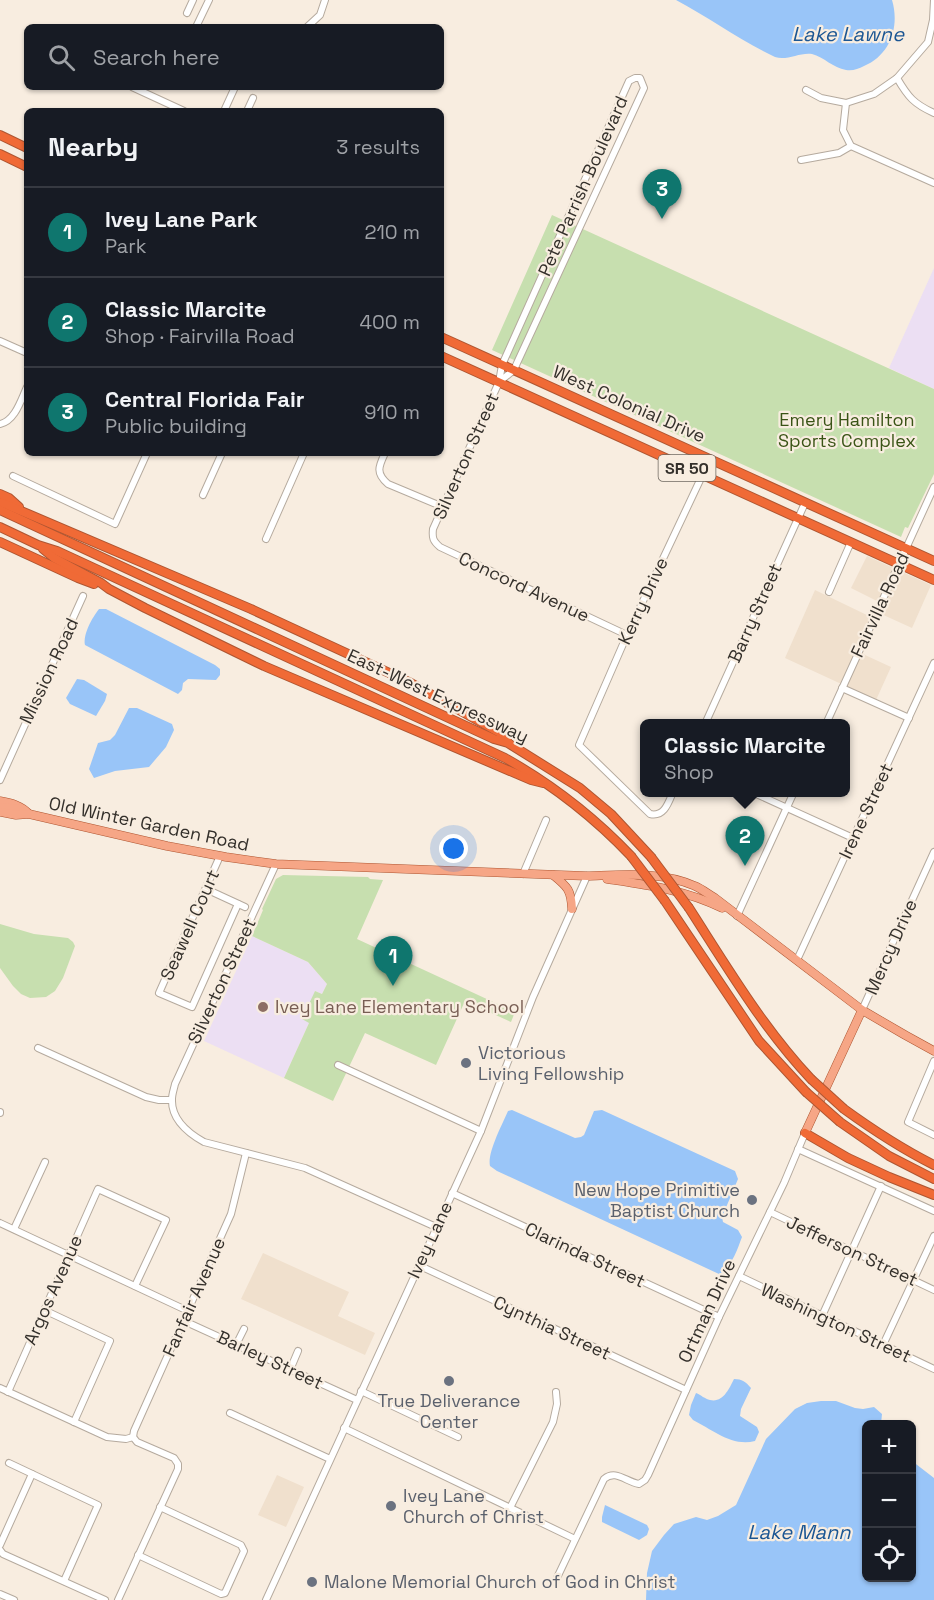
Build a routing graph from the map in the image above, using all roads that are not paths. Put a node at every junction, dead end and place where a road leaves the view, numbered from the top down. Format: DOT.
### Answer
graph roads {
  1 [pos="192,0"];
  2 [pos="209,0"];
  3 [pos="326,0"];
  4 [pos="934,0"];
  5 [pos="187,13"];
  6 [pos="197,24"];
  7 [pos="311,24"];
  8 [pos="931,44"];
  9 [pos="897,78"];
  10 [pos="138,90"];
  11 [pos="234,90"];
  12 [pos="806,90"];
  13 [pos="253,98"];
  14 [pos="846,103"];
  15 [pos="178,108"];
  16 [pos="225,108"];
  17 [pos="248,108"];
  18 [pos="934,113"];
  19 [pos="0,135"];
  20 [pos="851,146"];
  21 [pos="24,147"];
  22 [pos="0,154"];
  23 [pos="801,160"];
  24 [pos="24,166"];
  25 [pos="934,183"];
  26 [pos="444,338"];
  27 [pos="0,341"];
  28 [pos="24,352"];
  29 [pos="444,357"];
  30 [pos="502,365"];
  31 [pos="514,370"];
  32 [pos="499,382"];
  33 [pos="24,393"];
  34 [pos="608,413"];
  35 [pos="0,424"];
  36 [pos="601,428"];
  37 [pos="146,456"];
  38 [pos="221,456"];
  39 [pos="303,456"];
  40 [pos="384,456"];
  41 [pos="710,459"];
  42 [pos="702,474"];
  43 [pos="13,476"];
  44 [pos="934,487"];
  45 [pos="0,494"];
  46 [pos="203,495"];
  47 [pos="0,502"];
  48 [pos="805,503"];
  49 [pos="443,507"];
  50 [pos="0,510"];
  51 [pos="24,511"];
  52 [pos="798,518"];
  53 [pos="0,527"];
  54 [pos="433,529"];
  55 [pos="266,539"];
  56 [pos="0,542"];
  57 [pos="851,542"];
  58 [pos="38,545"];
  59 [pos="906,548"];
  60 [pos="934,561"];
  61 [pos="899,564"];
  62 [pos="934,580"];
  63 [pos="109,589"];
  64 [pos="829,592"];
  65 [pos="83,596"];
  66 [pos="627,635"];
  67 [pos="934,663"];
  68 [pos="842,688"];
  69 [pos="909,718"];
  70 [pos="707,719"];
  71 [pos="828,719"];
  72 [pos="508,743"];
  73 [pos="0,780"];
  74 [pos="548,784"];
  75 [pos="671,797"];
  76 [pos="762,797"];
  77 [pos="792,797"];
  78 [pos="0,801"];
  79 [pos="0,807"];
  80 [pos="787,809"];
  81 [pos="0,812"];
  82 [pos="27,812"];
  83 [pos="546,820"];
  84 [pos="853,838"];
  85 [pos="934,852"];
  86 [pos="220,856"];
  87 [pos="276,864"];
  88 [pos="523,874"];
  89 [pos="553,875"];
  90 [pos="587,876"];
  91 [pos="206,889"];
  92 [pos="572,909"];
  93 [pos="736,915"];
  94 [pos="797,960"];
  95 [pos="862,1010"];
  96 [pos="38,1048"];
  97 [pos="934,1051"];
  98 [pos="934,1061"];
  99 [pos="338,1065"];
  100 [pos="172,1100"];
  101 [pos="481,1131"];
  102 [pos="805,1133"];
  103 [pos="934,1135"];
  104 [pos="798,1149"];
  105 [pos="246,1153"];
  106 [pos="45,1162"];
  107 [pos="934,1165"];
  108 [pos="934,1179"];
  109 [pos="881,1186"];
  110 [pos="452,1193"];
  111 [pos="934,1195"];
  112 [pos="934,1211"];
  113 [pos="770,1212"];
  114 [pos="0,1223"];
  115 [pos="436,1227"];
  116 [pos="14,1229"];
  117 [pos="934,1236"];
  118 [pos="852,1251"];
  119 [pos="68,1255"];
  120 [pos="418,1265"];
  121 [pos="739,1276"];
  122 [pos="914,1280"];
  123 [pos="135,1286"];
  124 [pos="934,1290"];
  125 [pos="44,1310"];
  126 [pos="188,1311"];
  127 [pos="822,1316"];
  128 [pos="719,1317"];
  129 [pos="184,1321"];
  130 [pos="244,1329"];
  131 [pos="236,1345"];
  132 [pos="883,1345"];
  133 [pos="298,1351"];
  134 [pos="934,1369"];
  135 [pos="290,1370"];
  136 [pos="0,1388"];
  137 [pos="686,1390"];
  138 [pos="361,1391"];
  139 [pos="8,1392"];
  140 [pos="556,1392"];
  141 [pos="357,1400"];
  142 [pos="230,1413"];
  143 [pos="74,1422"];
  144 [pos="344,1428"];
  145 [pos="133,1437"];
  146 [pos="458,1437"];
  147 [pos="330,1459"];
  148 [pos="9,1463"];
  149 [pos="32,1474"];
  150 [pos="160,1507"];
  151 [pos="510,1508"];
  152 [pos="575,1539"];
  153 [pos="0,1545"];
  154 [pos="0,1550"];
  155 [pos="138,1555"];
  156 [pos="64,1581"];
  157 [pos="555,1582"];
  158 [pos="0,1594"];
  159 [pos="14,1600"];
  160 [pos="105,1600"];
  161 [pos="118,1600"];
  162 [pos="266,1600"];
  1 -- 5 [label="street"];
  2 -- 6 [label="street"];
  3 -- 7 [label="street"];
  4 -- 8 [label="street"];
  8 -- 9 [label="street"];
  9 -- 14 [label="street"];
  9 -- 18 [label="street"];
  10 -- 15 [label="street"];
  11 -- 16 [label="street"];
  12 -- 14 [label="street"];
  13 -- 17 [label="street"];
  14 -- 20 [label="street"];
  19 -- 21 [label="highway"];
  20 -- 23 [label="street"];
  20 -- 25 [label="street"];
  22 -- 24 [label="highway"];
  26 -- 30 [label="highway, West Colonial Drive / SR 50"];
  27 -- 28 [label="street"];
  29 -- 32 [label="highway, West Colonial Drive / SR 50"];
  30 -- 31 [label="highway, West Colonial Drive / SR 50"];
  30 -- 31 [label="street, Pete Parrish Boulevard"];
  30 -- 32 [label="street, Pete Parrish Boulevard"];
  31 -- 32 [label="street, Pete Parrish Boulevard"];
  31 -- 34 [label="highway, West Colonial Drive / SR 50"];
  32 -- 36 [label="highway, West Colonial Drive / SR 50"];
  32 -- 49 [label="street, Silverton Street"];
  33 -- 35 [label="street"];
  34 -- 36 [label="highway"];
  34 -- 41 [label="highway, West Colonial Drive / SR 50"];
  36 -- 42 [label="highway, West Colonial Drive / SR 50"];
  37 -- 43 [label="street"];
  38 -- 46 [label="street"];
  39 -- 55 [label="street"];
  40 -- 49 [label="street"];
  41 -- 42 [label="street, Kerry Drive"];
  41 -- 48 [label="highway, West Colonial Drive / SR 50"];
  42 -- 52 [label="highway, West Colonial Drive / SR 50"];
  42 -- 66 [label="street, Kerry Drive"];
  44 -- 59 [label="street, Fairvilla Road"];
  45 -- 51 [label="highway"];
  47 -- 51 [label="highway"];
  48 -- 52 [label="street, Barry Street"];
  48 -- 59 [label="highway, West Colonial Drive / SR 50"];
  49 -- 54 [label="street, Silverton Street"];
  50 -- 72 [label="highway, East-West Expressway"];
  51 -- 72 [label="highway"];
  52 -- 57 [label="highway, West Colonial Drive / SR 50"];
  52 -- 70 [label="street, Barry Street"];
  53 -- 58 [label="highway, East-West Expressway"];
  54 -- 66 [label="street, Concord Avenue"];
  56 -- 63 [label="highway"];
  57 -- 61 [label="highway, West Colonial Drive / SR 50"];
  57 -- 64 [label="street"];
  58 -- 63 [label="highway"];
  58 -- 74 [label="highway, East-West Expressway"];
  59 -- 60 [label="highway, West Colonial Drive / SR 50"];
  59 -- 61 [label="street, Fairvilla Road"];
  61 -- 62 [label="highway, West Colonial Drive / SR 50"];
  61 -- 68 [label="street, Fairvilla Road"];
  63 -- 74 [label="highway"];
  65 -- 73 [label="street, Mission Road"];
  66 -- 75 [label="street, Kerry Drive"];
  67 -- 69 [label="street, Irene Street"];
  68 -- 69 [label="street"];
  68 -- 71 [label="street, Fairvilla Road"];
  69 -- 84 [label="street, Irene Street"];
  72 -- 107 [label="highway, East-West Expressway, bridge"];
  74 -- 108 [label="highway, East-West Expressway, bridge"];
  76 -- 80 [label="street"];
  77 -- 80 [label="street"];
  78 -- 82 [label="main road, Old Winter Garden Road"];
  79 -- 82 [label="main road"];
  80 -- 84 [label="street"];
  80 -- 93 [label="street"];
  81 -- 82 [label="main road, Old Winter Garden Road"];
  82 -- 86 [label="main road, Old Winter Garden Road"];
  83 -- 88 [label="street"];
  84 -- 94 [label="street, Irene Street"];
  85 -- 95 [label="street, Mercy Drive"];
  86 -- 87 [label="main road, Old Winter Garden Road"];
  86 -- 91 [label="street, Seawell Court"];
  87 -- 88 [label="main road, Old Winter Garden Road"];
  87 -- 100 [label="street, Silverton Street"];
  88 -- 89 [label="main road, Old Winter Garden Road"];
  89 -- 90 [label="main road, Old Winter Garden Road"];
  89 -- 92 [label="main road"];
  90 -- 92 [label="street, Ivey Lane"];
  90 -- 93 [label="main road, Old Winter Garden Road"];
  91 -- 91 [label="street, Seawell Court"];
  92 -- 101 [label="street, Ivey Lane"];
  93 -- 94 [label="main road, Old Winter Garden Road"];
  94 -- 95 [label="main road, Old Winter Garden Road"];
  95 -- 97 [label="main road, Old Winter Garden Road"];
  95 -- 102 [label="main road, Ortman Drive"];
  96 -- 100 [label="street"];
  98 -- 103 [label="street"];
  99 -- 101 [label="street"];
  100 -- 105 [label="street"];
  101 -- 110 [label="street, Ivey Lane"];
  102 -- 104 [label="street, Ortman Drive"];
  102 -- 111 [label="highway"];
  104 -- 109 [label="street"];
  104 -- 113 [label="street, Ortman Drive"];
  105 -- 115 [label="street"];
  105 -- 126 [label="street, Fanfair Avenue"];
  106 -- 116 [label="street"];
  109 -- 112 [label="street"];
  109 -- 118 [label="street"];
  110 -- 115 [label="street, Ivey Lane"];
  110 -- 128 [label="street, Clarinda Street"];
  113 -- 118 [label="street, Jefferson Street"];
  113 -- 121 [label="street, Ortman Drive"];
  114 -- 116 [label="street"];
  115 -- 120 [label="street, Ivey Lane"];
  116 -- 119 [label="street"];
  117 -- 122 [label="street"];
  118 -- 122 [label="street, Jefferson Street"];
  118 -- 127 [label="street"];
  119 -- 123 [label="street"];
  119 -- 123 [label="street, Argos Avenue"];
  119 -- 125 [label="street, Argos Avenue"];
  120 -- 137 [label="street, Cynthia Street"];
  120 -- 138 [label="street, Ivey Lane"];
  121 -- 127 [label="street, Washington Street"];
  121 -- 128 [label="street, Ortman Drive"];
  122 -- 124 [label="street, Jefferson Street"];
  122 -- 132 [label="street"];
  123 -- 126 [label="street"];
  125 -- 139 [label="street, Argos Avenue"];
  125 -- 143 [label="street"];
  126 -- 129 [label="street, Fanfair Avenue"];
  127 -- 132 [label="street, Washington Street"];
  128 -- 137 [label="street, Ortman Drive"];
  129 -- 131 [label="street, Barley Street"];
  129 -- 145 [label="street, Fanfair Avenue"];
  130 -- 131 [label="street"];
  131 -- 135 [label="street, Barley Street"];
  132 -- 134 [label="street, Washington Street"];
  133 -- 135 [label="street"];
  135 -- 141 [label="street, Barley Street"];
  136 -- 139 [label="street"];
  137 -- 152 [label="street, Ortman Drive"];
  138 -- 141 [label="street, Ivey Lane"];
  138 -- 146 [label="street"];
  139 -- 143 [label="street"];
  140 -- 151 [label="street"];
  141 -- 144 [label="street, Ivey Lane"];
  142 -- 147 [label="street"];
  143 -- 145 [label="street"];
  144 -- 147 [label="street, Ivey Lane"];
  144 -- 151 [label="street"];
  145 -- 150 [label="street"];
  147 -- 162 [label="street, Ivey Lane"];
  148 -- 149 [label="street"];
  149 -- 153 [label="street"];
  149 -- 156 [label="street"];
  150 -- 155 [label="street"];
  150 -- 155 [label="street"];
  151 -- 152 [label="street"];
  152 -- 157 [label="street, Ortman Drive"];
  154 -- 156 [label="street"];
  155 -- 161 [label="street"];
  156 -- 160 [label="street"];
  158 -- 159 [label="street"];
}
